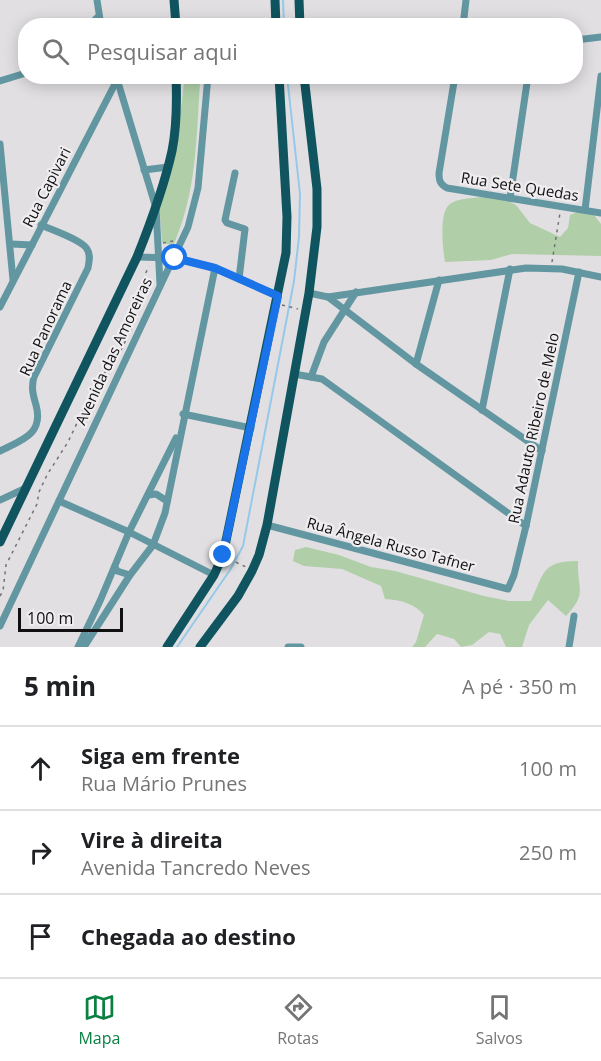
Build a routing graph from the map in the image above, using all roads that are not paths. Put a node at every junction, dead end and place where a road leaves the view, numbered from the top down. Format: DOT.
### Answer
graph roads {
  1 [pos="97,0"];
  2 [pos="174,0"];
  3 [pos="275,0"];
  4 [pos="299,0"];
  5 [pos="466,0"];
  6 [pos="99,16"];
  7 [pos="175,18"];
  8 [pos="276,18"];
  9 [pos="300,18"];
  10 [pos="464,18"];
  11 [pos="601,37"];
  12 [pos="583,39"];
  13 [pos="18,75"];
  14 [pos="601,76"];
  15 [pos="0,81"];
  16 [pos="114,84"];
  17 [pos="119,84"];
  18 [pos="177,84"];
  19 [pos="207,84"];
  20 [pos="279,84"];
  21 [pos="305,84"];
  22 [pos="454,84"];
  23 [pos="527,84"];
  24 [pos="0,144"];
  25 [pos="168,167"];
  26 [pos="144,170"];
  27 [pos="235,174"];
  28 [pos="510,198"];
  29 [pos="3,203"];
  30 [pos="156,208"];
  31 [pos="585,210"];
  32 [pos="601,213"];
  33 [pos="41,225"];
  34 [pos="11,244"];
  35 [pos="32,245"];
  36 [pos="137,257"];
  37 [pos="160,257"];
  38 [pos="175,258"];
  39 [pos="215,268"];
  40 [pos="510,269"];
  41 [pos="579,272"];
  42 [pos="601,277"];
  43 [pos="239,279"];
  44 [pos="440,280"];
  45 [pos="13,283"];
  46 [pos="160,286"];
  47 [pos="356,292"];
  48 [pos="309,293"];
  49 [pos="328,297"];
  50 [pos="279,300"];
  51 [pos="0,307"];
  52 [pos="344,309"];
  53 [pos="416,364"];
  54 [pos="294,374"];
  55 [pos="311,377"];
  56 [pos="482,410"];
  57 [pos="183,414"];
  58 [pos="251,428"];
  59 [pos="180,430"];
  60 [pos="0,450"];
  61 [pos="542,451"];
  62 [pos="26,488"];
  63 [pos="149,495"];
  64 [pos="0,500"];
  65 [pos="59,501"];
  66 [pos="167,501"];
  67 [pos="267,525"];
  68 [pos="526,526"];
  69 [pos="129,532"];
  70 [pos="0,540"];
  71 [pos="153,545"];
  72 [pos="115,567"];
  73 [pos="130,575"];
  74 [pos="214,575"];
  75 [pos="508,589"];
  76 [pos="574,616"];
  77 [pos="0,626"];
  78 [pos="78,647"];
  79 [pos="84,647"];
  80 [pos="167,647"];
  81 [pos="200,647"];
  82 [pos="288,647"];
  83 [pos="301,647"];
  84 [pos="569,647"];
  1 -- 6 [label="street"];
  2 -- 7 [label="main road"];
  3 -- 8 [label="main road"];
  4 -- 9 [label="main road"];
  5 -- 10 [label="street"];
  11 -- 12 [label="street"];
  13 -- 15 [label="street"];
  14 -- 31 [label="street"];
  16 -- 33 [label="street, Rua Capivari"];
  17 -- 26 [label="street"];
  18 -- 25 [label="main road, Avenida das Amoreiras"];
  19 -- 38 [label="street, Avenida das Amoreiras"];
  20 -- 50 [label="main road"];
  21 -- 48 [label="main road"];
  22 -- 28 [label="street, Rua Sete Quedas"];
  23 -- 28 [label="street"];
  24 -- 29 [label="street"];
  25 -- 26 [label="street"];
  25 -- 30 [label="main road, Avenida das Amoreiras"];
  26 -- 30 [label="street"];
  27 -- 43 [label="street"];
  28 -- 31 [label="street, Rua Sete Quedas"];
  29 -- 34 [label="street"];
  30 -- 36 [label="main road, Avenida das Amoreiras"];
  30 -- 37 [label="street"];
  31 -- 32 [label="street, Rua Sete Quedas"];
  33 -- 35 [label="street, Rua Capivari"];
  33 -- 60 [label="street, Rua Panorama"];
  34 -- 35 [label="street"];
  34 -- 45 [label="street"];
  35 -- 45 [label="street, Rua Capivari"];
  36 -- 37 [label="street"];
  36 -- 62 [label="main road, Avenida das Amoreiras"];
  37 -- 38 [label="street"];
  37 -- 46 [label="street"];
  38 -- 39 [label="street"];
  38 -- 46 [label="street, Avenida das Amoreiras"];
  39 -- 43 [label="street"];
  39 -- 57 [label="street"];
  40 -- 41 [label="street"];
  40 -- 44 [label="street"];
  40 -- 56 [label="street"];
  41 -- 42 [label="street"];
  41 -- 61 [label="street, Rua Adauto Ribeiro de Melo"];
  43 -- 50 [label="street"];
  44 -- 47 [label="street"];
  44 -- 53 [label="street"];
  45 -- 51 [label="street, Rua Capivari"];
  46 -- 65 [label="street, Avenida das Amoreiras"];
  47 -- 49 [label="street"];
  47 -- 52 [label="street"];
  48 -- 49 [label="street"];
  48 -- 54 [label="main road"];
  49 -- 52 [label="street"];
  50 -- 58 [label="main road"];
  52 -- 53 [label="street"];
  52 -- 55 [label="street"];
  53 -- 56 [label="street"];
  54 -- 55 [label="street"];
  54 -- 67 [label="main road"];
  55 -- 68 [label="street"];
  56 -- 61 [label="street"];
  57 -- 58 [label="street"];
  57 -- 59 [label="street"];
  58 -- 74 [label="main road"];
  59 -- 63 [label="street"];
  59 -- 66 [label="street"];
  61 -- 68 [label="street, Rua Adauto Ribeiro de Melo"];
  62 -- 64 [label="street"];
  62 -- 70 [label="main road, Avenida das Amoreiras"];
  63 -- 66 [label="street"];
  63 -- 69 [label="street"];
  65 -- 69 [label="street"];
  65 -- 77 [label="street, Avenida das Amoreiras"];
  66 -- 71 [label="street"];
  67 -- 75 [label="street, Rua Ângela Russo Tafner"];
  67 -- 81 [label="main road"];
  68 -- 75 [label="street, Rua Adauto Ribeiro de Melo"];
  69 -- 71 [label="street"];
  69 -- 72 [label="street"];
  71 -- 73 [label="street"];
  71 -- 74 [label="street"];
  72 -- 73 [label="street"];
  72 -- 78 [label="street"];
  73 -- 79 [label="street"];
  74 -- 80 [label="main road"];
  76 -- 84 [label="street"];
  82 -- 83 [label="street"];
}
